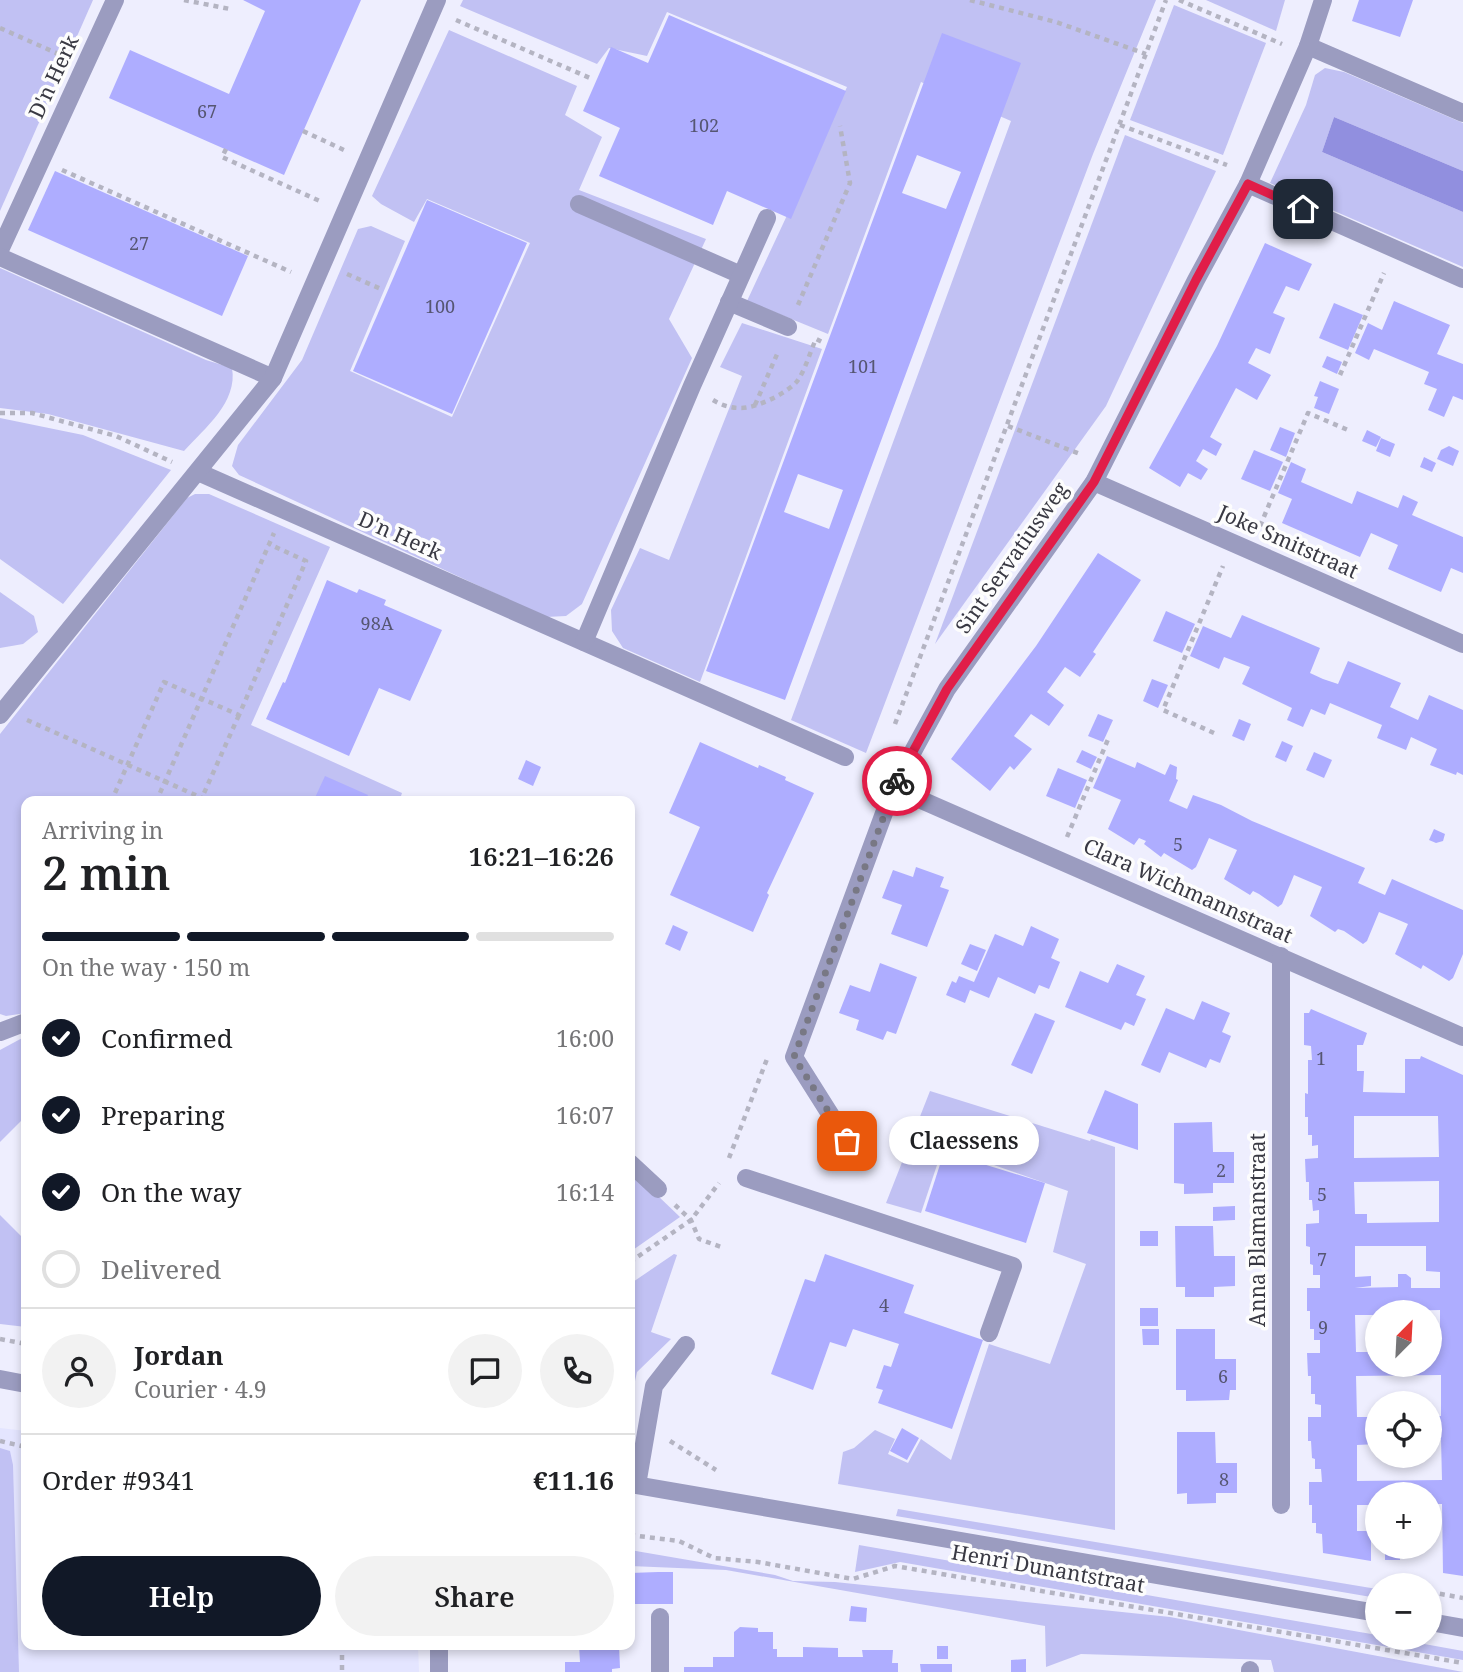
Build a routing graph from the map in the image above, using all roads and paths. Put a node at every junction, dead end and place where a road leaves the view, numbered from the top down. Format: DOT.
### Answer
graph roads {
  1 [pos="115,0"];
  2 [pos="184,0"];
  3 [pos="970,0"];
  4 [pos="1166,0"];
  5 [pos="1179,0"];
  6 [pos="1323,0"];
  7 [pos="435,5"];
  8 [pos="230,9"];
  9 [pos="0,28"];
  10 [pos="1306,50"];
  11 [pos="1146,54"];
  12 [pos="85,66"];
  13 [pos="590,78"];
  14 [pos="1463,113"];
  15 [pos="840,125"];
  16 [pos="1120,125"];
  17 [pos="303,131"];
  18 [pos="226,149"];
  19 [pos="367,160"];
  20 [pos="41,161"];
  21 [pos="1250,179"];
  22 [pos="579,204"];
  23 [pos="345,212"];
  24 [pos="767,218"];
  25 [pos="1395,249"];
  26 [pos="0,250"];
  27 [pos="0,257"];
  28 [pos="322,263"];
  29 [pos="741,275"];
  30 [pos="1463,279"];
  31 [pos="314,282"];
  32 [pos="381,289"];
  33 [pos="729,302"];
  34 [pos="789,327"];
  35 [pos="822,342"];
  36 [pos="1340,375"];
  37 [pos="273,378"];
  38 [pos="692,386"];
  39 [pos="755,405"];
  40 [pos="0,413"];
  41 [pos="1008,426"];
  42 [pos="1348,430"];
  43 [pos="1103,464"];
  44 [pos="198,472"];
  45 [pos="1094,482"];
  46 [pos="285,510"];
  47 [pos="1233,543"];
  48 [pos="269,544"];
  49 [pos="1250,550"];
  50 [pos="584,642"];
  51 [pos="1463,644"];
  52 [pos="201,699"];
  53 [pos="2,712"];
  54 [pos="239,715"];
  55 [pos="1214,733"];
  56 [pos="890,736"];
  57 [pos="1109,737"];
  58 [pos="845,757"];
  59 [pos="128,764"];
  60 [pos="165,781"];
  61 [pos="894,786"];
  62 [pos="114,796"];
  63 [pos="159,796"];
  64 [pos="193,796"];
  65 [pos="203,796"];
  66 [pos="1058,859"];
  67 [pos="1281,956"];
  68 [pos="21,1024"];
  69 [pos="0,1032"];
  70 [pos="1463,1037"];
  71 [pos="847,1141"];
  72 [pos="635,1167"];
  73 [pos="746,1178"];
  74 [pos="659,1189"];
  75 [pos="721,1247"];
  76 [pos="635,1259"];
  77 [pos="989,1333"];
  78 [pos="0,1339"];
  79 [pos="21,1342"];
  80 [pos="686,1345"];
  81 [pos="0,1379"];
  82 [pos="21,1383"];
  83 [pos="646,1431"];
  84 [pos="0,1441"];
  85 [pos="21,1446"];
  86 [pos="726,1472"];
  87 [pos="635,1477"];
  88 [pos="635,1485"];
  89 [pos="1281,1504"];
  90 [pos="635,1536"];
  91 [pos="1365,1611"];
  92 [pos="660,1617"];
  93 [pos="1442,1624"];
  94 [pos="1463,1628"];
  95 [pos="342,1650"];
  96 [pos="439,1650"];
  97 [pos="1463,1663"];
  98 [pos="342,1672"];
  99 [pos="439,1672"];
  100 [pos="660,1672"];
  1 -- 12 [label="street, D'n Herk"];
  2 -- 8 [label="path"];
  3 -- 11 [label="path"];
  4 -- 11 [label="path"];
  5 -- 10 [label="path"];
  6 -- 10 [label="street, Sint Servatiusweg"];
  7 -- 13 [label="path"];
  7 -- 19 [label="street"];
  9 -- 12 [label="path"];
  10 -- 14 [label="street"];
  10 -- 21 [label="street, Sint Servatiusweg"];
  11 -- 16 [label="path"];
  12 -- 20 [label="street, D'n Herk"];
  15 -- 34 [label="path"];
  16 -- 21 [label="path"];
  16 -- 41 [label="path"];
  17 -- 19 [label="path"];
  18 -- 23 [label="path"];
  19 -- 23 [label="street"];
  20 -- 26 [label="street, D'n Herk"];
  20 -- 31 [label="path"];
  21 -- 25 [label="street"];
  21 -- 43 [label="street, Sint Servatiusweg"];
  22 -- 29 [label="street"];
  23 -- 28 [label="street"];
  24 -- 29 [label="street"];
  25 -- 30 [label="street"];
  25 -- 36 [label="path"];
  27 -- 37 [label="street"];
  28 -- 31 [label="street"];
  28 -- 32 [label="path"];
  29 -- 33 [label="street"];
  31 -- 37 [label="street"];
  33 -- 34 [label="street"];
  33 -- 38 [label="street"];
  34 -- 39 [label="path"];
  35 -- 39 [label="path"];
  37 -- 44 [label="street"];
  38 -- 39 [label="path"];
  38 -- 50 [label="street"];
  40 -- 44 [label="path"];
  41 -- 43 [label="path"];
  41 -- 56 [label="path"];
  42 -- 49 [label="path"];
  43 -- 45 [label="street, Sint Servatiusweg"];
  44 -- 46 [label="street, D'n Herk"];
  44 -- 53 [label="street"];
  45 -- 47 [label="street, Joke Smitstraat"];
  45 -- 61 [label="street, Sint Servatiusweg"];
  46 -- 48 [label="path"];
  46 -- 50 [label="street, D'n Herk"];
  47 -- 49 [label="street, Joke Smitstraat"];
  47 -- 55 [label="path"];
  48 -- 52 [label="path"];
  48 -- 54 [label="path"];
  49 -- 51 [label="street, Joke Smitstraat"];
  50 -- 58 [label="street, D'n Herk"];
  52 -- 54 [label="path"];
  52 -- 59 [label="path"];
  52 -- 60 [label="path"];
  53 -- 59 [label="path"];
  54 -- 65 [label="path"];
  57 -- 66 [label="path"];
  59 -- 60 [label="path"];
  59 -- 62 [label="path"];
  60 -- 63 [label="path"];
  60 -- 64 [label="path"];
  61 -- 66 [label="street, Clara Wichmannstraat"];
  61 -- 71 [label="street, Sint Servatiusweg"];
  66 -- 67 [label="street, Clara Wichmannstraat"];
  67 -- 70 [label="street, Clara Wichmannstraat"];
  67 -- 89 [label="street, Anna Blamanstraat"];
  68 -- 69 [label="street"];
  72 -- 74 [label="street"];
  73 -- 77 [label="street"];
  75 -- 76 [label="path"];
  78 -- 79 [label="path"];
  80 -- 83 [label="street"];
  81 -- 82 [label="street"];
  83 -- 86 [label="path"];
  83 -- 87 [label="street"];
  84 -- 85 [label="path"];
  88 -- 91 [label="street, Henri Dunantstraat"];
  90 -- 97 [label="path, Henri Dunantstraat"];
  92 -- 100 [label="street"];
  93 -- 94 [label="street"];
  95 -- 98 [label="path"];
  96 -- 99 [label="street"];
}
